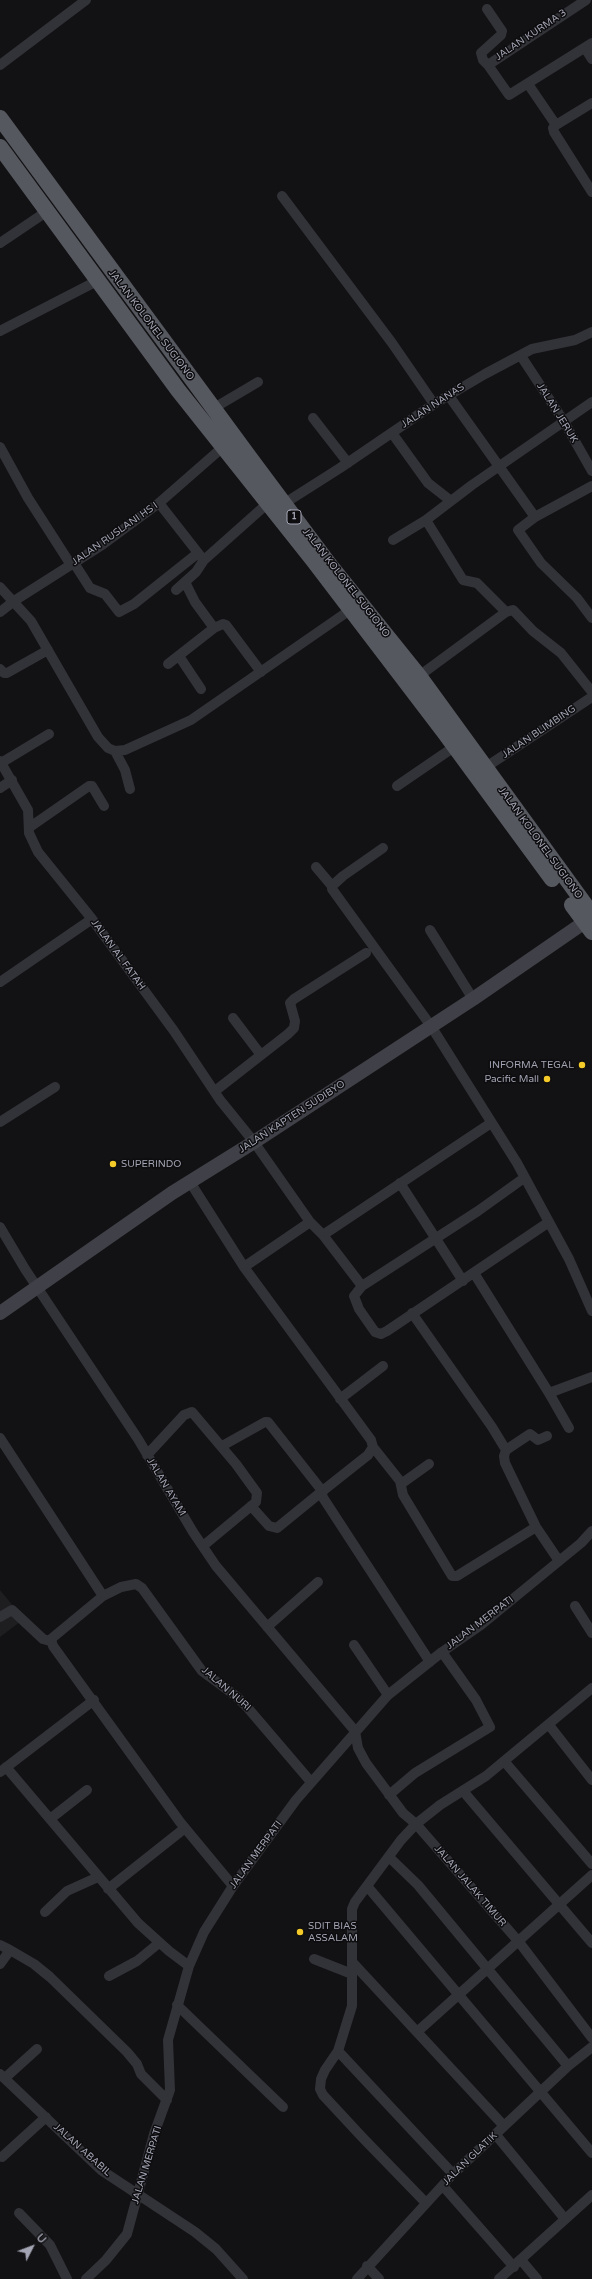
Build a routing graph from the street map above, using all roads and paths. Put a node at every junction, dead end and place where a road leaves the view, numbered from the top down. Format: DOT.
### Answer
graph roads {
  1 [pos="86,0"];
  2 [pos="586,0"];
  3 [pos="487,9"];
  4 [pos="588,46"];
  5 [pos="592,59"];
  6 [pos="0,65"];
  7 [pos="488,65"];
  8 [pos="528,84"];
  9 [pos="592,103"];
  10 [pos="0,118"];
  11 [pos="556,125"];
  12 [pos="0,148"];
  13 [pos="592,192"];
  14 [pos="282,196"];
  15 [pos="46,212"];
  16 [pos="86,237"];
  17 [pos="0,243"];
  18 [pos="72,247"];
  19 [pos="97,280"];
  20 [pos="0,331"];
  21 [pos="592,332"];
  22 [pos="521,356"];
  23 [pos="258,382"];
  24 [pos="448,396"];
  25 [pos="592,402"];
  26 [pos="434,404"];
  27 [pos="214,408"];
  28 [pos="313,418"];
  29 [pos="563,420"];
  30 [pos="392,433"];
  31 [pos="0,447"];
  32 [pos="223,447"];
  33 [pos="348,463"];
  34 [pos="499,466"];
  35 [pos="591,468"];
  36 [pos="592,486"];
  37 [pos="451,501"];
  38 [pos="159,503"];
  39 [pos="268,503"];
  40 [pos="284,503"];
  41 [pos="535,517"];
  42 [pos="426,520"];
  43 [pos="393,540"];
  44 [pos="201,557"];
  45 [pos="73,564"];
  46 [pos="185,582"];
  47 [pos="0,587"];
  48 [pos="176,590"];
  49 [pos="14,600"];
  50 [pos="350,610"];
  51 [pos="0,612"];
  52 [pos="506,612"];
  53 [pos="592,618"];
  54 [pos="214,628"];
  55 [pos="48,650"];
  56 [pos="179,656"];
  57 [pos="168,664"];
  58 [pos="0,669"];
  59 [pos="261,672"];
  60 [pos="419,676"];
  61 [pos="201,689"];
  62 [pos="592,692"];
  63 [pos="592,697"];
  64 [pos="50,734"];
  65 [pos="454,747"];
  66 [pos="115,751"];
  67 [pos="1,762"];
  68 [pos="486,767"];
  69 [pos="6,784"];
  70 [pos="397,786"];
  71 [pos="130,789"];
  72 [pos="104,806"];
  73 [pos="30,827"];
  74 [pos="383,848"];
  75 [pos="316,866"];
  76 [pos="332,886"];
  77 [pos="92,919"];
  78 [pos="590,921"];
  79 [pos="430,930"];
  80 [pos="366,953"];
  81 [pos="0,982"];
  82 [pos="473,998"];
  83 [pos="233,1018"];
  84 [pos="431,1026"];
  85 [pos="261,1055"];
  86 [pos="55,1088"];
  87 [pos="215,1091"];
  88 [pos="0,1122"];
  89 [pos="491,1123"];
  90 [pos="254,1142"];
  91 [pos="524,1178"];
  92 [pos="190,1182"];
  93 [pos="400,1183"];
  94 [pos="310,1222"];
  95 [pos="549,1222"];
  96 [pos="0,1227"];
  97 [pos="323,1235"];
  98 [pos="436,1238"];
  99 [pos="244,1267"];
  100 [pos="474,1273"];
  101 [pos="463,1281"];
  102 [pos="362,1286"];
  103 [pos="38,1288"];
  104 [pos="592,1311"];
  105 [pos="0,1313"];
  106 [pos="412,1313"];
  107 [pos="382,1366"];
  108 [pos="592,1377"];
  109 [pos="549,1393"];
  110 [pos="340,1399"];
  111 [pos="569,1428"];
  112 [pos="547,1436"];
  113 [pos="0,1438"];
  114 [pos="222,1446"];
  115 [pos="373,1446"];
  116 [pos="506,1450"];
  117 [pos="147,1455"];
  118 [pos="429,1464"];
  119 [pos="402,1484"];
  120 [pos="321,1492"];
  121 [pos="251,1506"];
  122 [pos="536,1527"];
  123 [pos="592,1531"];
  124 [pos="203,1546"];
  125 [pos="558,1561"];
  126 [pos="318,1582"];
  127 [pos="103,1596"];
  128 [pos="575,1606"];
  129 [pos="0,1617"];
  130 [pos="266,1627"];
  131 [pos="592,1633"];
  132 [pos="50,1641"];
  133 [pos="354,1645"];
  134 [pos="442,1652"];
  135 [pos="430,1662"];
  136 [pos="592,1688"];
  137 [pos="388,1695"];
  138 [pos="94,1700"];
  139 [pos="549,1725"];
  140 [pos="355,1731"];
  141 [pos="504,1761"];
  142 [pos="3,1769"];
  143 [pos="592,1780"];
  144 [pos="311,1782"];
  145 [pos="87,1790"];
  146 [pos="463,1791"];
  147 [pos="389,1795"];
  148 [pos="50,1819"];
  149 [pos="416,1824"];
  150 [pos="185,1828"];
  151 [pos="389,1857"];
  152 [pos="592,1864"];
  153 [pos="592,1875"];
  154 [pos="98,1878"];
  155 [pos="233,1886"];
  156 [pos="367,1886"];
  157 [pos="108,1889"];
  158 [pos="561,1905"];
  159 [pos="45,1912"];
  160 [pos="519,1942"];
  161 [pos="159,1943"];
  162 [pos="592,1943"];
  163 [pos="0,1945"];
  164 [pos="10,1950"];
  165 [pos="314,1959"];
  166 [pos="0,1964"];
  167 [pos="189,1966"];
  168 [pos="488,1968"];
  169 [pos="352,1969"];
  170 [pos="109,1976"];
  171 [pos="459,1994"];
  172 [pos="177,2005"];
  173 [pos="416,2032"];
  174 [pos="592,2038"];
  175 [pos="592,2047"];
  176 [pos="38,2049"];
  177 [pos="338,2051"];
  178 [pos="568,2066"];
  179 [pos="2,2076"];
  180 [pos="540,2092"];
  181 [pos="167,2100"];
  182 [pos="283,2107"];
  183 [pos="46,2117"];
  184 [pos="504,2126"];
  185 [pos="496,2135"];
  186 [pos="592,2153"];
  187 [pos="2,2157"];
  188 [pos="453,2174"];
  189 [pos="443,2186"];
  190 [pos="137,2195"];
  191 [pos="592,2195"];
  192 [pos="426,2203"];
  193 [pos="19,2213"];
  194 [pos="565,2219"];
  195 [pos="517,2264"];
  196 [pos="367,2266"];
  197 [pos="67,2279"];
  198 [pos="86,2279"];
  199 [pos="243,2279"];
  200 [pos="357,2279"];
  201 [pos="379,2279"];
  202 [pos="499,2279"];
  203 [pos="537,2279"];
  1 -- 6 [label="street"];
  2 -- 7 [label="street, JALAN KURMA 3"];
  3 -- 7 [label="street"];
  4 -- 5 [label="street"];
  4 -- 8 [label="street"];
  7 -- 8 [label="street, JALAN KURMA 3"];
  8 -- 11 [label="street"];
  9 -- 11 [label="street"];
  10 -- 16 [label="highway, JALAN KOLONEL SUGIONO / 1"];
  11 -- 13 [label="street"];
  12 -- 15 [label="highway, JALAN KOLONEL SUGIONO / 1"];
  14 -- 26 [label="street"];
  15 -- 17 [label="street"];
  15 -- 18 [label="highway, JALAN KOLONEL SUGIONO / 1"];
  16 -- 18 [label="highway"];
  16 -- 27 [label="highway, JALAN KOLONEL SUGIONO / 1"];
  18 -- 19 [label="highway, JALAN KOLONEL SUGIONO / 1"];
  19 -- 20 [label="street"];
  19 -- 32 [label="highway, JALAN KOLONEL SUGIONO / 1"];
  21 -- 22 [label="street, JALAN NANAS"];
  22 -- 24 [label="street, JALAN NANAS"];
  22 -- 29 [label="street, JALAN JERUK"];
  23 -- 27 [label="street"];
  24 -- 26 [label="street, JALAN NANAS"];
  24 -- 34 [label="street"];
  25 -- 29 [label="street"];
  26 -- 30 [label="street, JALAN NANAS"];
  27 -- 40 [label="highway, JALAN KOLONEL SUGIONO / 1"];
  28 -- 33 [label="street"];
  29 -- 34 [label="street"];
  29 -- 35 [label="street, JALAN JERUK"];
  30 -- 33 [label="street, JALAN NANAS"];
  30 -- 37 [label="street"];
  31 -- 45 [label="street"];
  32 -- 38 [label="street, JALAN RUSLANI HS I"];
  32 -- 39 [label="highway, JALAN KOLONEL SUGIONO / 1"];
  33 -- 40 [label="street, JALAN NANAS"];
  34 -- 37 [label="street"];
  34 -- 41 [label="street"];
  36 -- 41 [label="street"];
  37 -- 42 [label="street"];
  38 -- 44 [label="street"];
  38 -- 45 [label="street, JALAN RUSLANI HS I"];
  39 -- 44 [label="street"];
  39 -- 50 [label="highway, JALAN KOLONEL SUGIONO / 1"];
  40 -- 60 [label="highway, JALAN KOLONEL SUGIONO / 1"];
  41 -- 53 [label="street"];
  42 -- 43 [label="street"];
  42 -- 52 [label="street"];
  44 -- 45 [label="street"];
  44 -- 46 [label="street"];
  45 -- 49 [label="street, JALAN RUSLANI HS I"];
  46 -- 48 [label="street"];
  46 -- 54 [label="street"];
  47 -- 49 [label="street"];
  49 -- 51 [label="street, JALAN RUSLANI HS I"];
  49 -- 55 [label="street"];
  50 -- 59 [label="street"];
  50 -- 65 [label="highway, JALAN KOLONEL SUGIONO / 1"];
  52 -- 60 [label="street"];
  52 -- 62 [label="street"];
  54 -- 56 [label="street"];
  54 -- 59 [label="street"];
  55 -- 58 [label="street"];
  55 -- 66 [label="street"];
  56 -- 57 [label="street"];
  56 -- 61 [label="street"];
  59 -- 66 [label="street"];
  60 -- 68 [label="highway, JALAN KOLONEL SUGIONO / 1"];
  63 -- 68 [label="street, JALAN BLIMBING"];
  64 -- 67 [label="street"];
  65 -- 70 [label="street"];
  65 -- 78 [label="highway, JALAN KOLONEL SUGIONO / 1"];
  66 -- 71 [label="street"];
  67 -- 69 [label="street, JALAN AL FATAH"];
  68 -- 78 [label="highway, JALAN KOLONEL SUGIONO / 1"];
  69 -- 73 [label="street, JALAN AL FATAH"];
  72 -- 73 [label="street"];
  73 -- 77 [label="street, JALAN AL FATAH"];
  74 -- 76 [label="street"];
  75 -- 76 [label="street"];
  76 -- 84 [label="street"];
  77 -- 81 [label="street"];
  77 -- 87 [label="street, JALAN AL FATAH"];
  78 -- 82 [label="main road, JALAN KAPTEN SUDIBYO"];
  79 -- 82 [label="street"];
  80 -- 85 [label="street"];
  82 -- 84 [label="main road, JALAN KAPTEN SUDIBYO"];
  83 -- 85 [label="street"];
  84 -- 89 [label="street"];
  84 -- 90 [label="main road, JALAN KAPTEN SUDIBYO"];
  85 -- 87 [label="street"];
  86 -- 88 [label="street"];
  87 -- 90 [label="street, JALAN AL FATAH"];
  89 -- 91 [label="street"];
  89 -- 93 [label="street"];
  90 -- 92 [label="main road, JALAN KAPTEN SUDIBYO"];
  90 -- 94 [label="street, JALAN AL FATAH"];
  91 -- 95 [label="street"];
  91 -- 98 [label="street"];
  92 -- 99 [label="street"];
  92 -- 103 [label="main road, JALAN KAPTEN SUDIBYO"];
  93 -- 97 [label="street"];
  93 -- 98 [label="street"];
  94 -- 97 [label="street, JALAN AL FATAH"];
  94 -- 99 [label="street"];
  95 -- 100 [label="street"];
  95 -- 104 [label="street"];
  96 -- 103 [label="street, JALAN AYAM"];
  97 -- 102 [label="street, JALAN AL FATAH"];
  98 -- 101 [label="street"];
  98 -- 102 [label="street"];
  99 -- 110 [label="street"];
  100 -- 101 [label="street"];
  100 -- 109 [label="street"];
  101 -- 106 [label="street"];
  102 -- 106 [label="street"];
  103 -- 105 [label="main road, JALAN KAPTEN SUDIBYO"];
  103 -- 117 [label="street, JALAN AYAM"];
  106 -- 116 [label="street"];
  107 -- 110 [label="street"];
  108 -- 109 [label="street"];
  109 -- 111 [label="street"];
  110 -- 115 [label="street"];
  112 -- 116 [label="street"];
  113 -- 127 [label="street"];
  114 -- 117 [label="street"];
  114 -- 120 [label="street"];
  114 -- 121 [label="street"];
  115 -- 119 [label="street"];
  115 -- 120 [label="street"];
  116 -- 122 [label="street"];
  117 -- 124 [label="street, JALAN AYAM"];
  118 -- 119 [label="street"];
  119 -- 122 [label="street"];
  120 -- 121 [label="street"];
  120 -- 135 [label="street"];
  121 -- 124 [label="street"];
  122 -- 125 [label="street"];
  123 -- 125 [label="street, JALAN MERPATI"];
  124 -- 130 [label="street, JALAN AYAM"];
  125 -- 134 [label="street, JALAN MERPATI"];
  126 -- 130 [label="street"];
  127 -- 132 [label="street, JALAN NURI"];
  127 -- 144 [label="street, JALAN NURI"];
  128 -- 131 [label="street"];
  129 -- 132 [label="street"];
  130 -- 140 [label="street, JALAN AYAM"];
  132 -- 138 [label="street"];
  133 -- 137 [label="street"];
  134 -- 135 [label="street, JALAN MERPATI"];
  134 -- 147 [label="street"];
  135 -- 137 [label="street, JALAN MERPATI"];
  136 -- 139 [label="street"];
  137 -- 140 [label="street, JALAN MERPATI"];
  138 -- 142 [label="street"];
  138 -- 150 [label="street"];
  139 -- 141 [label="street"];
  139 -- 143 [label="street"];
  140 -- 144 [label="street, JALAN MERPATI"];
  140 -- 147 [label="street, JALAN JALAK TIMUR"];
  141 -- 146 [label="street"];
  141 -- 152 [label="street"];
  142 -- 148 [label="street"];
  144 -- 155 [label="street, JALAN MERPATI"];
  145 -- 148 [label="street"];
  146 -- 149 [label="street"];
  146 -- 158 [label="street"];
  147 -- 149 [label="street, JALAN JALAK TIMUR"];
  148 -- 154 [label="street"];
  149 -- 151 [label="street"];
  149 -- 160 [label="street, JALAN JALAK TIMUR"];
  150 -- 155 [label="street"];
  150 -- 157 [label="street"];
  151 -- 156 [label="street"];
  151 -- 168 [label="street"];
  153 -- 158 [label="street"];
  154 -- 157 [label="street"];
  154 -- 159 [label="street"];
  155 -- 167 [label="street, JALAN MERPATI"];
  156 -- 169 [label="street"];
  156 -- 171 [label="street"];
  157 -- 161 [label="street"];
  158 -- 160 [label="street"];
  158 -- 162 [label="street"];
  160 -- 168 [label="street"];
  160 -- 174 [label="street, JALAN JALAK TIMUR"];
  161 -- 167 [label="street"];
  161 -- 170 [label="street"];
  163 -- 164 [label="street"];
  164 -- 166 [label="street"];
  164 -- 181 [label="street"];
  165 -- 169 [label="street"];
  167 -- 172 [label="street, JALAN MERPATI"];
  168 -- 171 [label="street"];
  168 -- 178 [label="street"];
  169 -- 173 [label="street"];
  169 -- 177 [label="street"];
  171 -- 173 [label="street"];
  171 -- 180 [label="street"];
  172 -- 181 [label="street, JALAN MERPATI"];
  172 -- 182 [label="street"];
  173 -- 184 [label="street"];
  175 -- 178 [label="street, JALAN GLATIK"];
  176 -- 179 [label="street"];
  177 -- 188 [label="street"];
  177 -- 192 [label="street"];
  178 -- 180 [label="street, JALAN GLATIK"];
  179 -- 183 [label="street, JALAN ABABIL"];
  180 -- 184 [label="street, JALAN GLATIK"];
  180 -- 186 [label="street"];
  181 -- 190 [label="street, JALAN MERPATI"];
  183 -- 187 [label="street"];
  183 -- 190 [label="street, JALAN ABABIL"];
  184 -- 185 [label="street, JALAN GLATIK"];
  185 -- 188 [label="street, JALAN GLATIK"];
  185 -- 194 [label="street"];
  188 -- 189 [label="street, JALAN GLATIK"];
  189 -- 192 [label="street, JALAN GLATIK"];
  189 -- 195 [label="street"];
  190 -- 198 [label="street, JALAN MERPATI"];
  190 -- 199 [label="street, JALAN ABABIL"];
  191 -- 194 [label="street"];
  192 -- 196 [label="street, JALAN GLATIK"];
  193 -- 197 [label="street"];
  194 -- 195 [label="street"];
  195 -- 202 [label="street"];
  195 -- 203 [label="street"];
  196 -- 200 [label="street, JALAN GLATIK"];
  196 -- 201 [label="street"];
}
